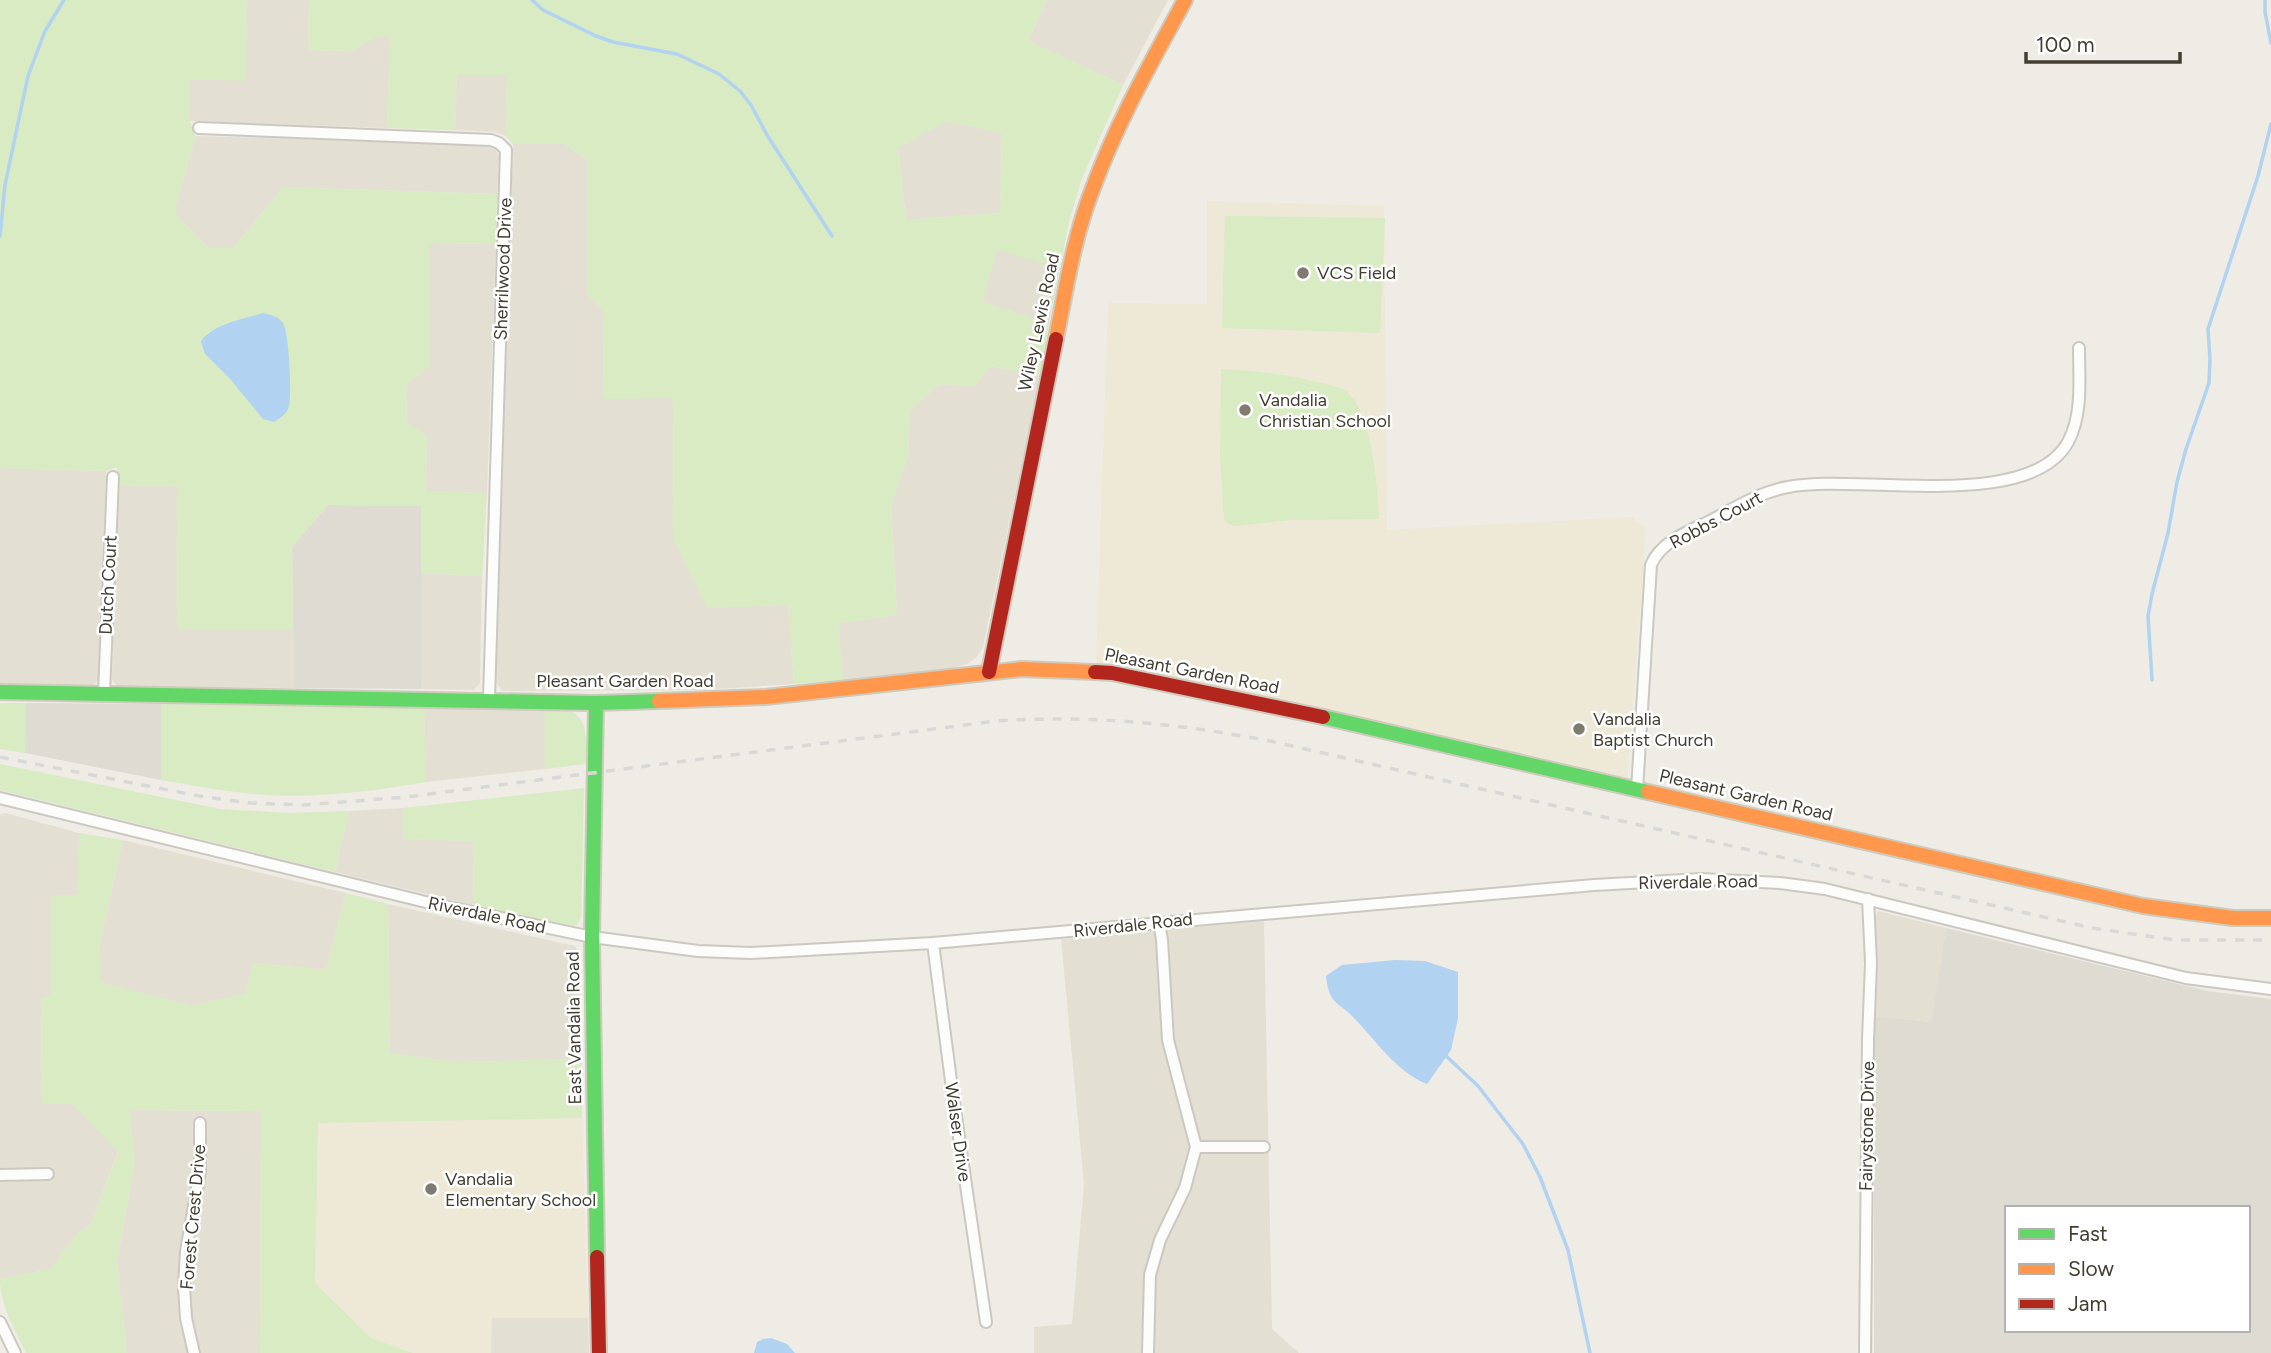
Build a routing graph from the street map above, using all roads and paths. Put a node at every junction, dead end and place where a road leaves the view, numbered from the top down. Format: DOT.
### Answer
graph roads {
  1 [pos="1185,0"];
  2 [pos="199,128"];
  3 [pos="2079,348"];
  4 [pos="113,477"];
  5 [pos="989,672"];
  6 [pos="0,692"];
  7 [pos="104,693"];
  8 [pos="489,699"];
  9 [pos="596,703"];
  10 [pos="1637,790"];
  11 [pos="0,798"];
  12 [pos="1868,899"];
  13 [pos="2271,918"];
  14 [pos="1159,922"];
  15 [pos="592,937"];
  16 [pos="933,943"];
  17 [pos="2271,989"];
  18 [pos="200,1123"];
  19 [pos="1196,1147"];
  20 [pos="1264,1147"];
  21 [pos="48,1174"];
  22 [pos="0,1175"];
  23 [pos="0,1322"];
  24 [pos="986,1322"];
  25 [pos="15,1353"];
  26 [pos="194,1353"];
  27 [pos="599,1353"];
  28 [pos="1148,1353"];
  29 [pos="1865,1353"];
  1 -- 5 [label="main road, Wiley Lewis Road"];
  2 -- 8 [label="street, Sherrilwood Drive"];
  3 -- 10 [label="street, Robbs Court"];
  4 -- 7 [label="street, Dutch Court"];
  5 -- 9 [label="main road, Pleasant Garden Road"];
  5 -- 10 [label="main road, Pleasant Garden Road"];
  6 -- 7 [label="main road, Pleasant Garden Road"];
  7 -- 8 [label="main road, Pleasant Garden Road"];
  8 -- 9 [label="main road, Pleasant Garden Road"];
  9 -- 15 [label="main road, East Vandalia Road"];
  10 -- 13 [label="main road, Pleasant Garden Road"];
  11 -- 15 [label="street, Riverdale Road"];
  12 -- 14 [label="street, Riverdale Road"];
  12 -- 17 [label="street, Riverdale Road"];
  12 -- 29 [label="street, Fairystone Drive"];
  14 -- 16 [label="street, Riverdale Road"];
  14 -- 19 [label="street"];
  15 -- 16 [label="street, Riverdale Road"];
  15 -- 27 [label="main road, East Vandalia Road"];
  16 -- 24 [label="street, Walser Drive"];
  18 -- 26 [label="street, Forest Crest Drive"];
  19 -- 20 [label="street"];
  19 -- 28 [label="street"];
  21 -- 22 [label="street"];
  23 -- 25 [label="street"];
}
